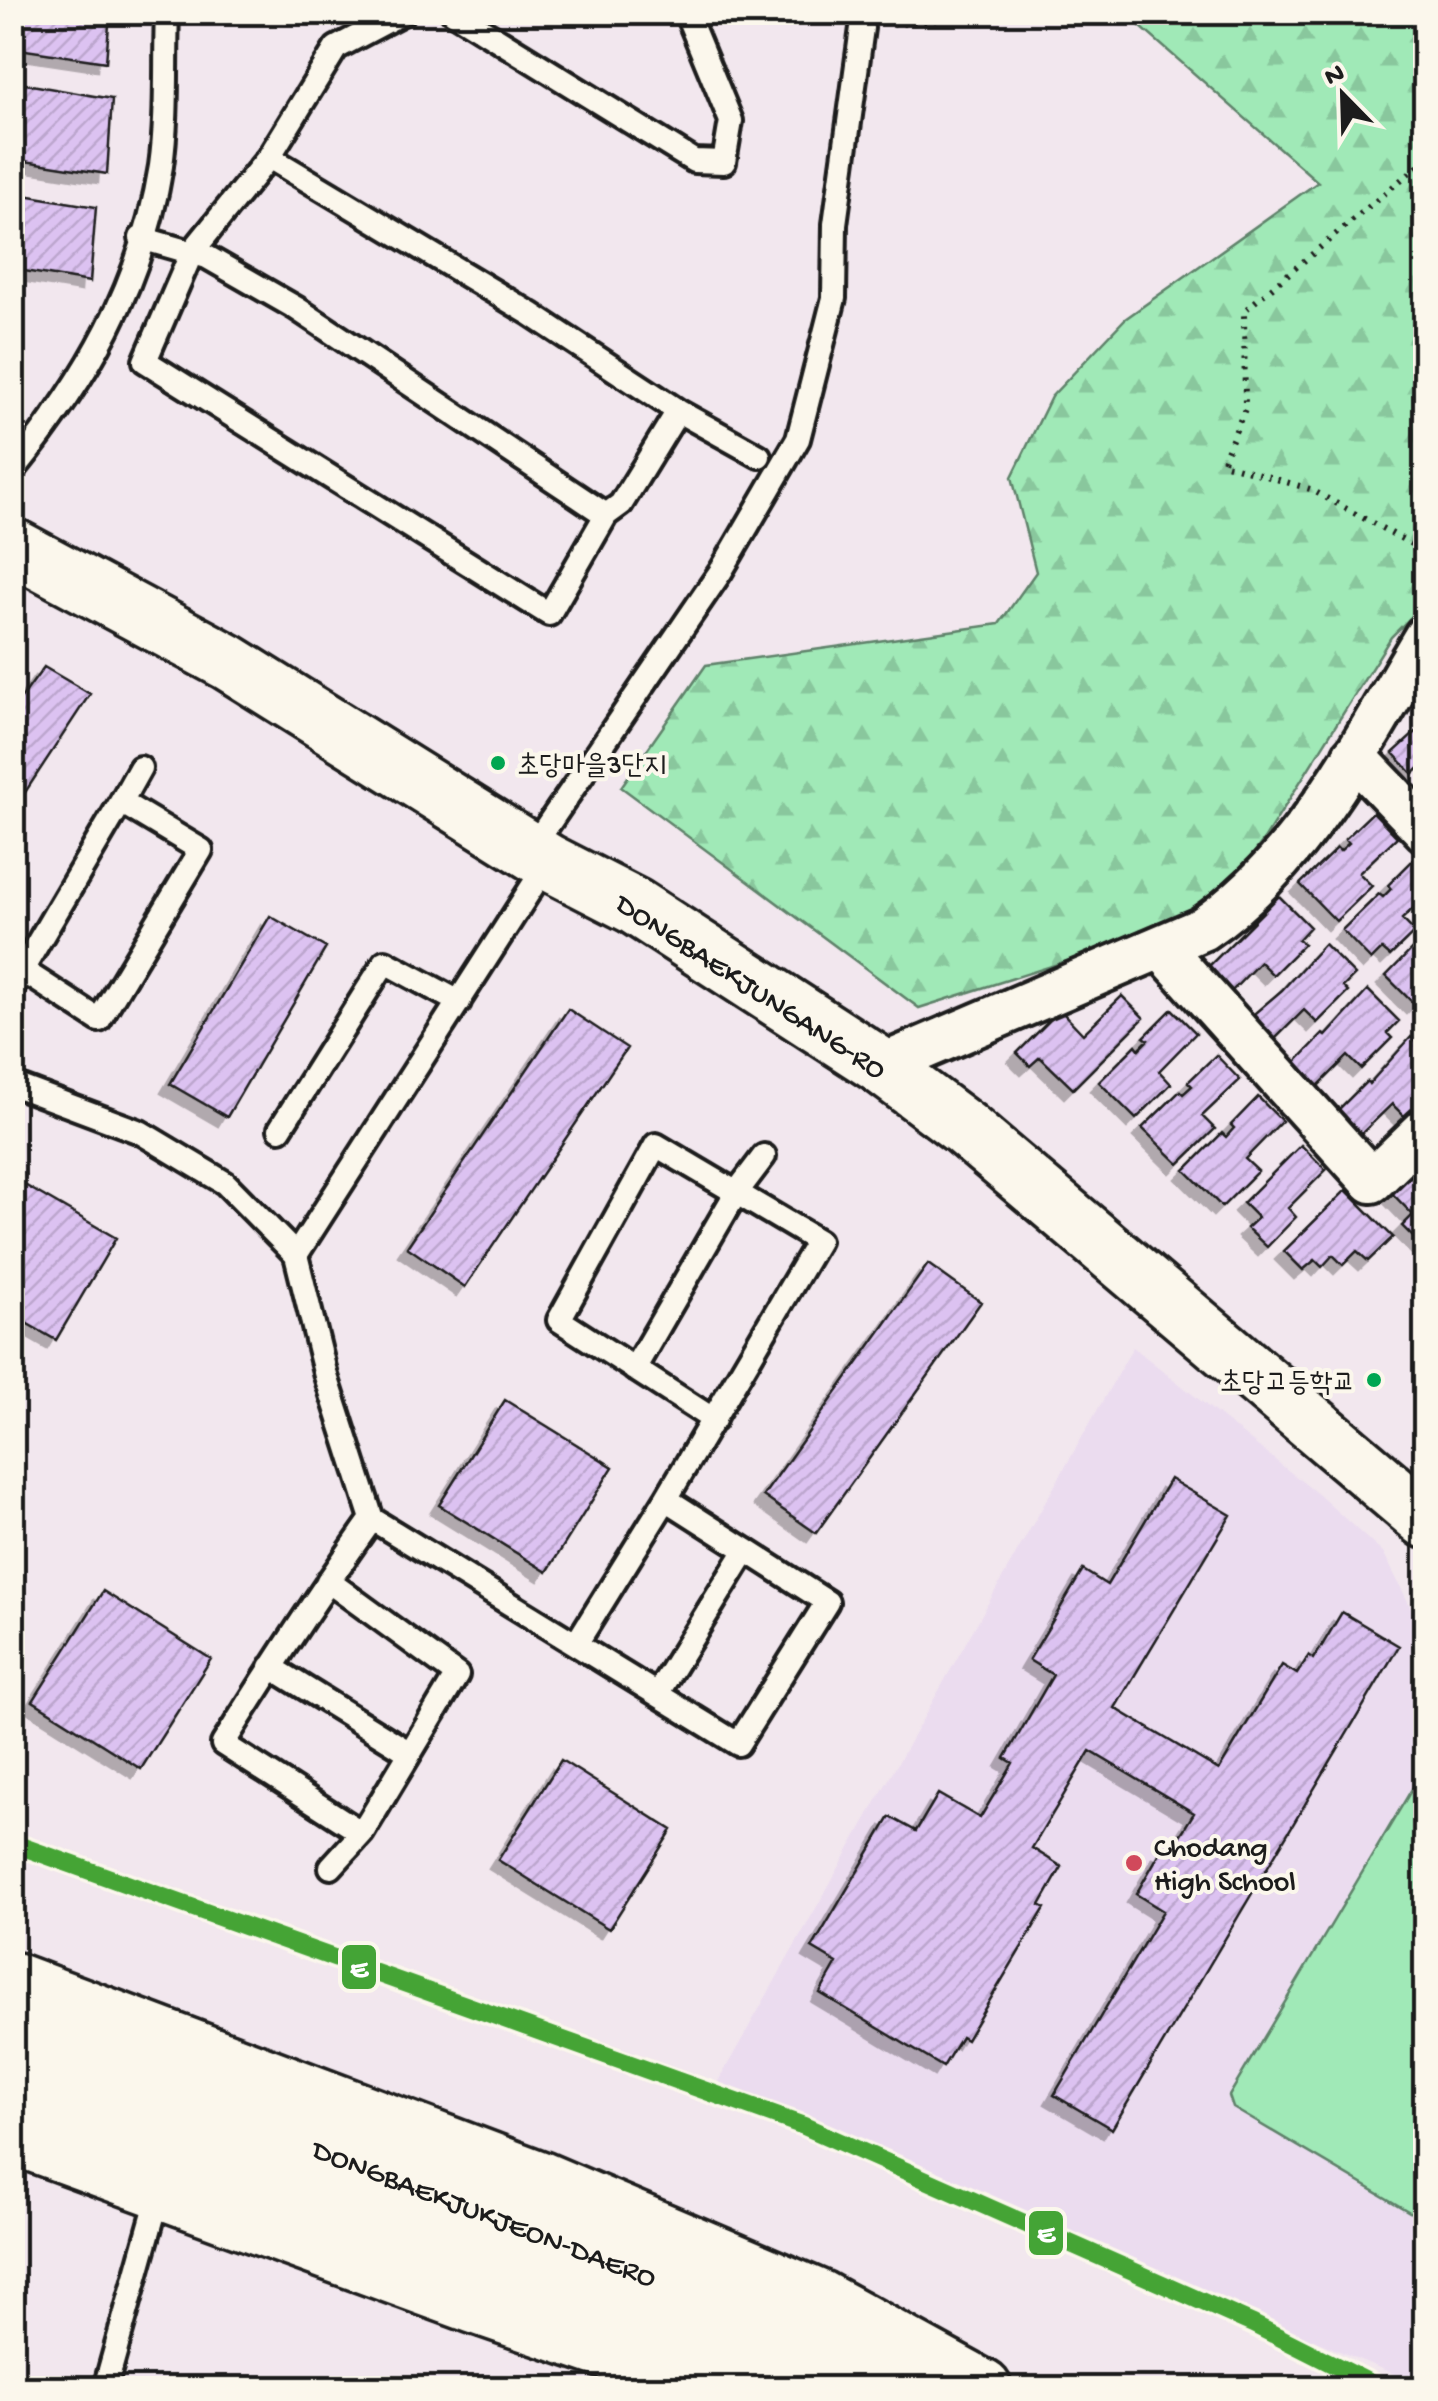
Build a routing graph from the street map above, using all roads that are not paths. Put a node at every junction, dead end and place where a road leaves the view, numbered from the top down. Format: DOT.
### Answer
graph roads {
  1 [pos="168,12"];
  2 [pos="404,12"];
  3 [pos="452,12"];
  4 [pos="686,12"];
  5 [pos="862,28"];
  6 [pos="269,157"];
  7 [pos="142,238"];
  8 [pos="192,252"];
  9 [pos="678,411"];
  10 [pos="759,456"];
  11 [pos="12,472"];
  12 [pos="606,515"];
  13 [pos="12,546"];
  14 [pos="1426,636"];
  15 [pos="1354,756"];
  16 [pos="140,768"];
  17 [pos="121,802"];
  18 [pos="1426,832"];
  19 [pos="539,856"];
  20 [pos="1160,947"];
  21 [pos="17,980"];
  22 [pos="459,1002"];
  23 [pos="881,1066"];
  24 [pos="12,1084"];
  25 [pos="280,1129"];
  26 [pos="1426,1129"];
  27 [pos="764,1156"];
  28 [pos="736,1192"];
  29 [pos="296,1255"];
  30 [pos="634,1368"];
  31 [pos="714,1420"];
  32 [pos="666,1500"];
  33 [pos="372,1519"];
  34 [pos="1426,1520"];
  35 [pos="746,1550"];
  36 [pos="328,1581"];
  37 [pos="576,1644"];
  38 [pos="271,1667"];
  39 [pos="657,1694"];
  40 [pos="410,1753"];
  41 [pos="362,1833"];
  42 [pos="330,1868"];
  43 [pos="12,1980"];
  44 [pos="12,2034"];
  45 [pos="12,2083"];
  46 [pos="12,2136"];
  47 [pos="162,2188"];
  48 [pos="104,2388"];
  49 [pos="716,2388"];
  50 [pos="824,2388"];
  51 [pos="958,2388"];
  52 [pos="982,2388"];
  1 -- 7 [label="lane"];
  2 -- 6 [label="lane"];
  3 -- 4 [label="lane"];
  5 -- 19 [label="lane"];
  6 -- 8 [label="lane"];
  6 -- 9 [label="lane"];
  7 -- 8 [label="lane"];
  7 -- 11 [label="lane"];
  8 -- 12 [label="lane"];
  8 -- 12 [label="lane"];
  9 -- 10 [label="lane"];
  9 -- 12 [label="lane"];
  13 -- 19 [label="main road, DONGBAEKJUNGANG-RO"];
  14 -- 15 [label="street"];
  15 -- 18 [label="street"];
  15 -- 20 [label="street"];
  16 -- 17 [label="lane"];
  17 -- 21 [label="lane"];
  17 -- 21 [label="lane"];
  19 -- 22 [label="lane"];
  19 -- 23 [label="main road, DONGBAEKJUNGANG-RO"];
  20 -- 23 [label="street"];
  20 -- 26 [label="street"];
  22 -- 25 [label="lane"];
  22 -- 29 [label="lane"];
  23 -- 34 [label="main road, DONGBAEKJUNGANG-RO"];
  24 -- 29 [label="lane"];
  27 -- 28 [label="lane"];
  28 -- 30 [label="lane"];
  28 -- 30 [label="lane"];
  28 -- 31 [label="lane"];
  29 -- 33 [label="lane"];
  30 -- 31 [label="lane"];
  31 -- 32 [label="lane"];
  32 -- 35 [label="lane"];
  32 -- 37 [label="lane"];
  33 -- 36 [label="lane"];
  33 -- 37 [label="lane"];
  35 -- 39 [label="lane"];
  35 -- 39 [label="lane"];
  36 -- 38 [label="lane"];
  36 -- 40 [label="lane"];
  37 -- 39 [label="lane"];
  38 -- 40 [label="lane"];
  38 -- 41 [label="lane"];
  40 -- 41 [label="lane"];
  41 -- 42 [label="lane"];
  43 -- 52 [label="main road"];
  44 -- 51 [label="main road, DONGBAEKJUKJEON-DAERO"];
  45 -- 50 [label="main road, DONGBAEKJUKJEON-DAERO"];
  46 -- 47 [label="main road"];
  47 -- 48 [label="lane"];
  47 -- 49 [label="main road"];
}
